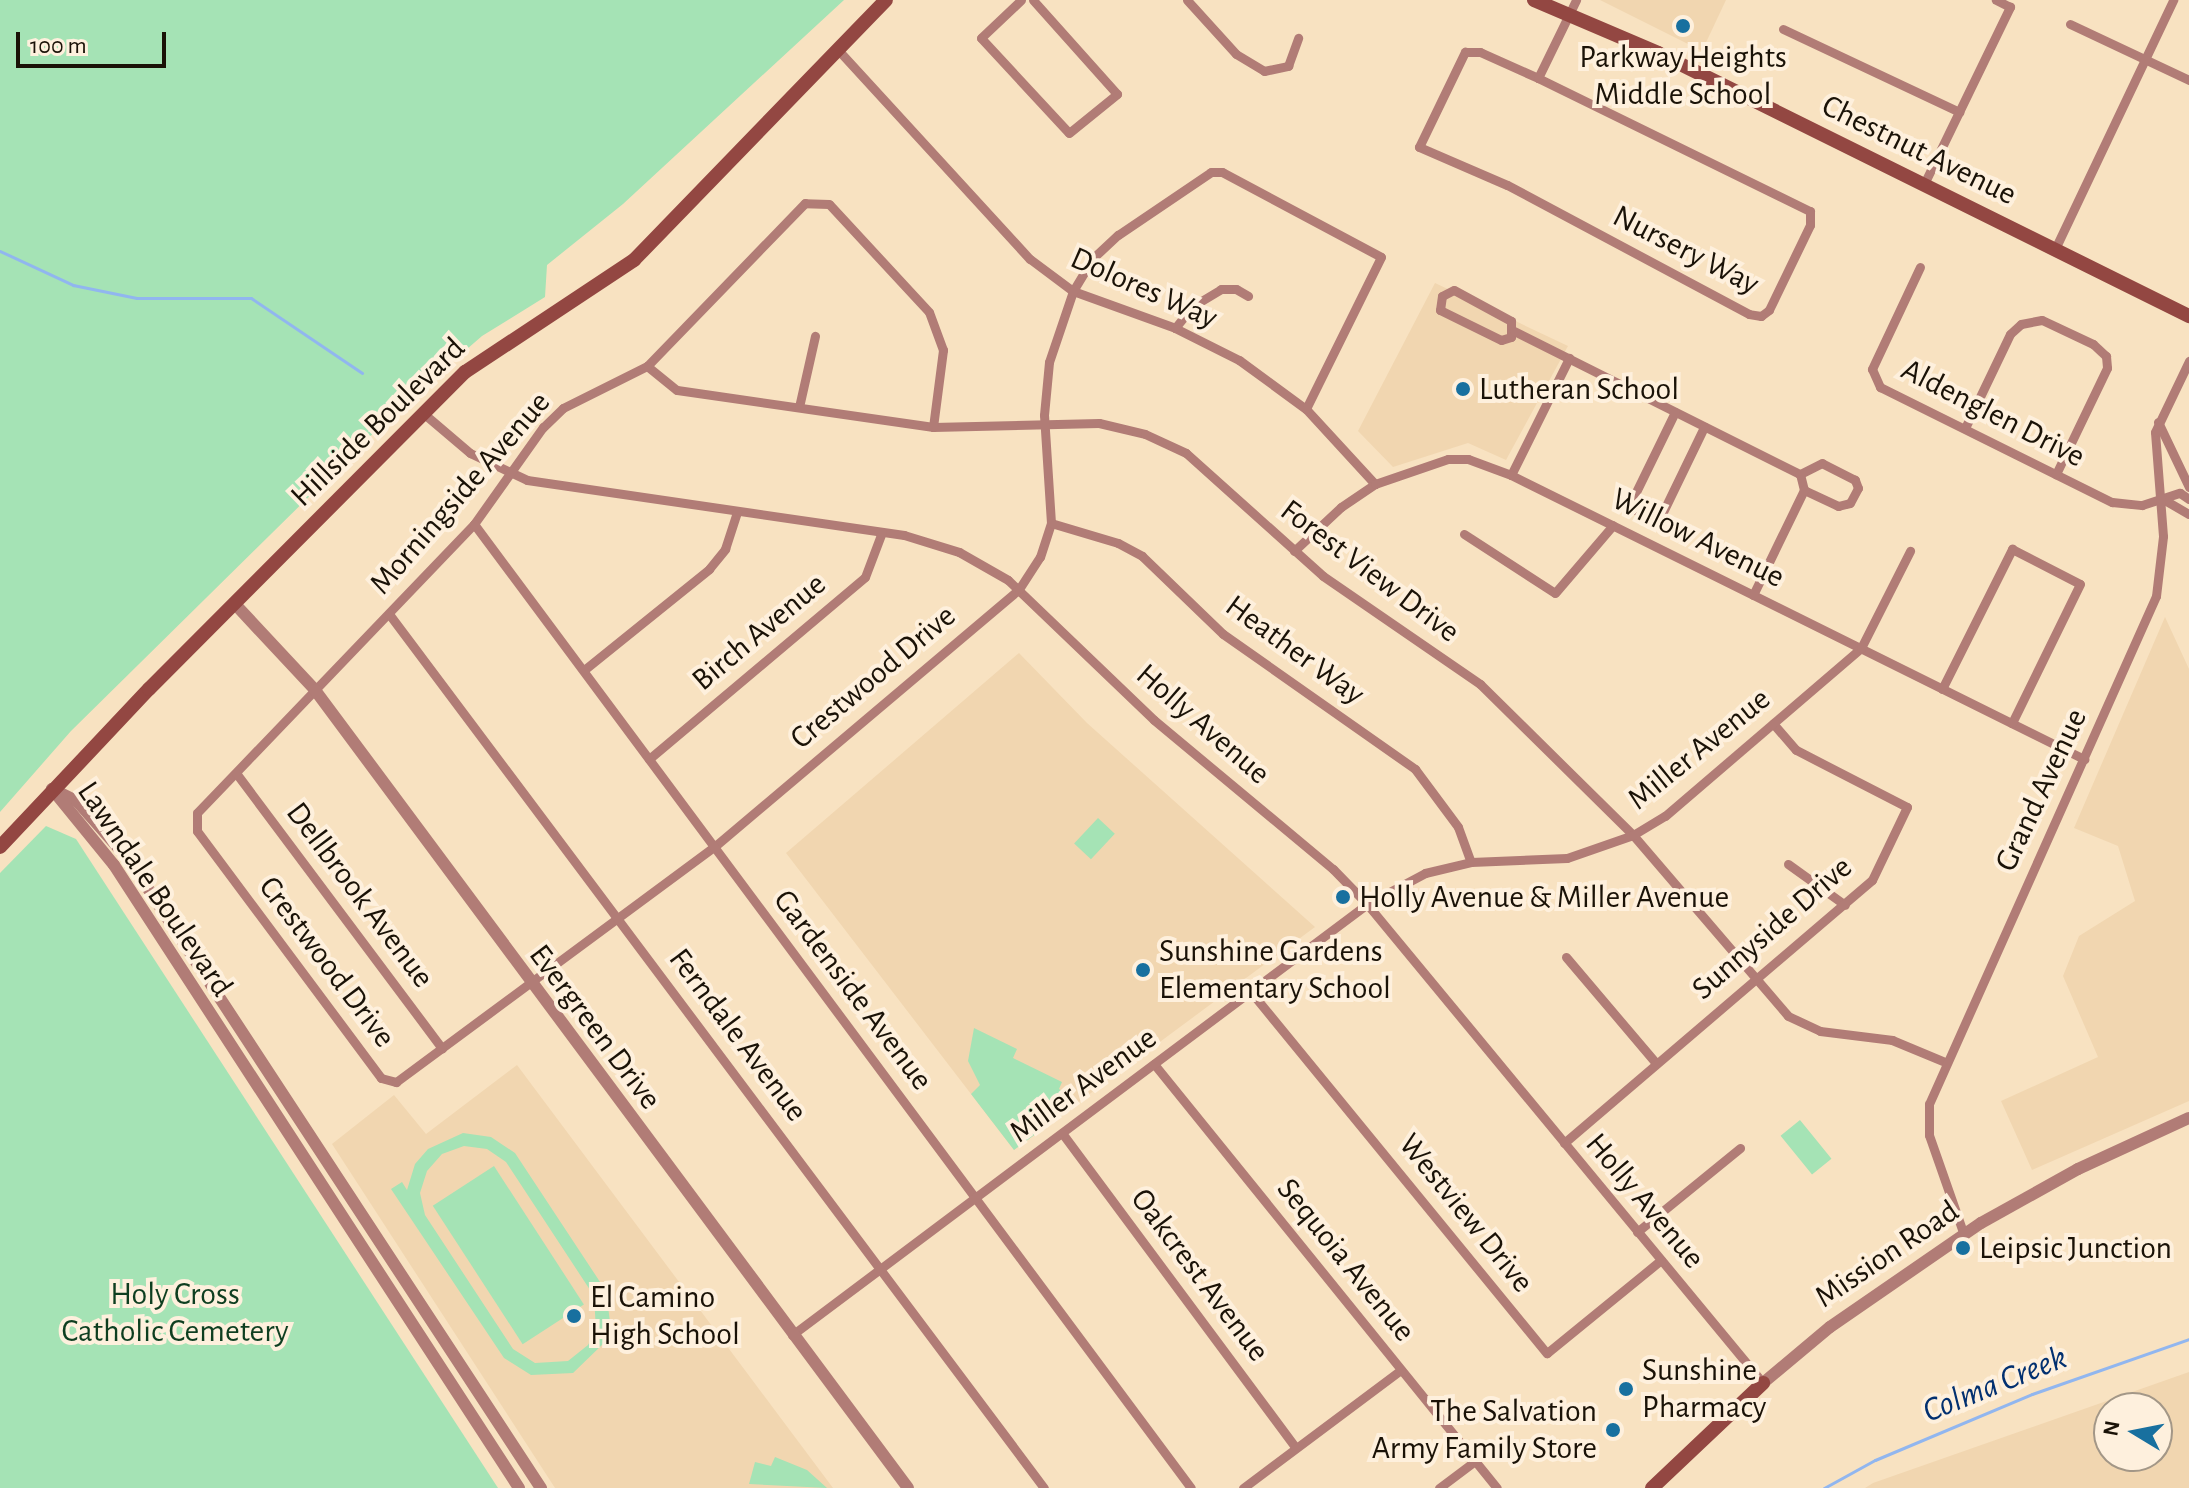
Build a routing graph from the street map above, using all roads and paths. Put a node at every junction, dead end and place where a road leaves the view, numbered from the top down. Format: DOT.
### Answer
graph roads {
  1 [pos="886,0"];
  2 [pos="1021,0"];
  3 [pos="1033,0"];
  4 [pos="1187,0"];
  5 [pos="1534,0"];
  6 [pos="1576,0"];
  7 [pos="1996,0"];
  8 [pos="2173,0"];
  9 [pos="1569,14"];
  10 [pos="2070,24"];
  11 [pos="1783,29"];
  12 [pos="1298,38"];
  13 [pos="840,52"];
  14 [pos="2145,59"];
  15 [pos="1538,78"];
  16 [pos="2189,80"];
  17 [pos="1959,112"];
  18 [pos="1925,182"];
  19 [pos="2055,249"];
  20 [pos="1920,267"];
  21 [pos="1073,291"];
  22 [pos="1248,296"];
  23 [pos="2189,316"];
  24 [pos="1175,328"];
  25 [pos="1514,331"];
  26 [pos="815,336"];
  27 [pos="1569,358"];
  28 [pos="2189,361"];
  29 [pos="647,366"];
  30 [pos="799,407"];
  31 [pos="1306,409"];
  32 [pos="1675,412"];
  33 [pos="423,413"];
  34 [pos="2158,422"];
  35 [pos="1043,426"];
  36 [pos="933,427"];
  37 [pos="1704,427"];
  38 [pos="1965,428"];
  39 [pos="509,474"];
  40 [pos="1800,474"];
  41 [pos="2056,474"];
  42 [pos="1511,475"];
  43 [pos="1375,484"];
  44 [pos="2189,487"];
  45 [pos="1804,490"];
  46 [pos="2161,498"];
  47 [pos="2189,499"];
  48 [pos="737,512"];
  49 [pos="2189,514"];
  50 [pos="1051,523"];
  51 [pos="474,524"];
  52 [pos="1613,525"];
  53 [pos="882,532"];
  54 [pos="1464,534"];
  55 [pos="1294,551"];
  56 [pos="1910,551"];
  57 [pos="1019,589"];
  58 [pos="1753,595"];
  59 [pos="234,603"];
  60 [pos="389,614"];
  61 [pos="1861,648"];
  62 [pos="584,670"];
  63 [pos="1942,689"];
  64 [pos="315,690"];
  65 [pos="2012,723"];
  66 [pos="1773,724"];
  67 [pos="649,759"];
  68 [pos="2084,759"];
  69 [pos="236,773"];
  70 [pos="52,789"];
  71 [pos="1633,835"];
  72 [pos="0,847"];
  73 [pos="714,847"];
  74 [pos="1471,862"];
  75 [pos="1788,864"];
  76 [pos="1367,904"];
  77 [pos="1845,905"];
  78 [pos="617,918"];
  79 [pos="1566,957"];
  80 [pos="1758,978"];
  81 [pos="530,983"];
  82 [pos="1251,992"];
  83 [pos="442,1048"];
  84 [pos="1945,1062"];
  85 [pos="1656,1063"];
  86 [pos="1154,1064"];
  87 [pos="2189,1118"];
  88 [pos="1062,1133"];
  89 [pos="1564,1143"];
  90 [pos="1740,1148"];
  91 [pos="975,1196"];
  92 [pos="1637,1232"];
  93 [pos="1964,1235"];
  94 [pos="1661,1260"];
  95 [pos="881,1268"];
  96 [pos="792,1335"];
  97 [pos="1401,1370"];
  98 [pos="1763,1383"];
  99 [pos="1296,1448"];
  100 [pos="1475,1461"];
  101 [pos="519,1488"];
  102 [pos="541,1488"];
  103 [pos="908,1488"];
  104 [pos="1044,1488"];
  105 [pos="1191,1488"];
  106 [pos="1243,1488"];
  107 [pos="1439,1488"];
  108 [pos="1497,1488"];
  109 [pos="1652,1488"];
  1 -- 13 [label="main road, Hillside Boulevard"];
  2 -- 3 [label="street"];
  4 -- 12 [label="street"];
  5 -- 9 [label="main road, Chestnut Avenue"];
  6 -- 9 [label="street"];
  7 -- 17 [label="street"];
  8 -- 14 [label="street"];
  9 -- 15 [label="street"];
  9 -- 18 [label="main road, Chestnut Avenue"];
  10 -- 14 [label="street"];
  11 -- 17 [label="street"];
  13 -- 21 [label="street, Dolores Way"];
  13 -- 33 [label="main road, Hillside Boulevard"];
  14 -- 16 [label="street"];
  14 -- 19 [label="street"];
  15 -- 15 [label="street, Nursery Way"];
  17 -- 18 [label="street"];
  18 -- 19 [label="main road, Chestnut Avenue"];
  19 -- 23 [label="main road, Chestnut Avenue"];
  20 -- 38 [label="street, Aldenglen Drive"];
  21 -- 24 [label="street, Dolores Way"];
  21 -- 31 [label="street, Crestwood Drive"];
  21 -- 35 [label="street, Crestwood Drive"];
  22 -- 24 [label="street"];
  24 -- 31 [label="street, Dolores Way"];
  25 -- 25 [label="street"];
  25 -- 27 [label="street"];
  26 -- 30 [label="street"];
  27 -- 32 [label="street"];
  27 -- 42 [label="street"];
  28 -- 34 [label="street, Grand Avenue"];
  29 -- 30 [label="street, Forest View Drive"];
  29 -- 36 [label="street, Morningside Avenue"];
  29 -- 39 [label="street, Morningside Avenue"];
  30 -- 36 [label="street, Forest View Drive"];
  31 -- 43 [label="street, Dolores Way"];
  32 -- 37 [label="street"];
  32 -- 37 [label="street"];
  33 -- 39 [label="street, Holly Avenue"];
  33 -- 59 [label="main road, Hillside Boulevard"];
  34 -- 44 [label="street"];
  34 -- 46 [label="street, Grand Avenue"];
  35 -- 36 [label="street, Forest View Drive"];
  35 -- 50 [label="street, Crestwood Drive"];
  35 -- 55 [label="street, Forest View Drive"];
  37 -- 40 [label="street"];
  38 -- 41 [label="street, Aldenglen Drive"];
  38 -- 41 [label="street"];
  39 -- 48 [label="street, Holly Avenue"];
  39 -- 51 [label="street, Morningside Avenue"];
  40 -- 45 [label="street"];
  40 -- 45 [label="street"];
  41 -- 46 [label="street, Aldenglen Drive"];
  42 -- 43 [label="street, Willow Avenue"];
  42 -- 52 [label="street, Willow Avenue"];
  43 -- 55 [label="street, Willow Avenue"];
  45 -- 58 [label="street"];
  46 -- 47 [label="street, Aldenglen Drive"];
  46 -- 49 [label="street"];
  46 -- 68 [label="street, Grand Avenue"];
  48 -- 53 [label="street, Holly Avenue"];
  48 -- 62 [label="street"];
  50 -- 57 [label="street, Crestwood Drive"];
  50 -- 74 [label="street, Heather Way"];
  51 -- 60 [label="street, Morningside Avenue"];
  51 -- 62 [label="street, Gardenside Avenue"];
  52 -- 54 [label="street"];
  52 -- 58 [label="street, Willow Avenue"];
  53 -- 57 [label="street, Holly Avenue"];
  53 -- 67 [label="street, Birch Avenue"];
  55 -- 71 [label="street, Forest View Drive"];
  56 -- 61 [label="street"];
  57 -- 73 [label="street, Crestwood Drive"];
  57 -- 76 [label="street, Holly Avenue"];
  58 -- 61 [label="street, Willow Avenue"];
  59 -- 64 [label="street, Evergreen Drive"];
  59 -- 70 [label="main road, Hillside Boulevard"];
  60 -- 64 [label="street, Morningside Avenue"];
  60 -- 78 [label="street, Ferndale Avenue"];
  61 -- 63 [label="street, Willow Avenue"];
  61 -- 66 [label="street, Miller Avenue"];
  62 -- 67 [label="street, Gardenside Avenue"];
  63 -- 65 [label="street, Willow Avenue"];
  63 -- 65 [label="street"];
  64 -- 69 [label="street, Morningside Avenue"];
  64 -- 81 [label="street, Evergreen Drive"];
  65 -- 68 [label="street, Willow Avenue"];
  66 -- 71 [label="street, Miller Avenue"];
  66 -- 77 [label="street, Sunnyside Drive"];
  67 -- 73 [label="street, Gardenside Avenue"];
  68 -- 84 [label="street, Grand Avenue"];
  69 -- 83 [label="street, Dellbrook Avenue"];
  69 -- 83 [label="street, Crestwood Drive"];
  70 -- 72 [label="main road, Hillside Boulevard"];
  70 -- 101 [label="street, Lawndale Boulevard"];
  70 -- 102 [label="street, Lawndale Boulevard"];
  71 -- 74 [label="street, Miller Avenue"];
  71 -- 80 [label="street, Forest View Drive"];
  73 -- 78 [label="street, Crestwood Drive"];
  73 -- 91 [label="street, Gardenside Avenue"];
  74 -- 76 [label="street, Miller Avenue"];
  75 -- 77 [label="street"];
  76 -- 82 [label="street, Miller Avenue"];
  76 -- 89 [label="street, Holly Avenue"];
  77 -- 80 [label="street, Sunnyside Drive"];
  78 -- 81 [label="street, Crestwood Drive"];
  78 -- 95 [label="street, Ferndale Avenue"];
  79 -- 85 [label="street"];
  80 -- 84 [label="street, Forest View Drive"];
  80 -- 85 [label="street, Sunnyside Drive"];
  81 -- 83 [label="street, Crestwood Drive"];
  81 -- 96 [label="street, Evergreen Drive"];
  82 -- 86 [label="street, Miller Avenue"];
  82 -- 94 [label="street, Westview Drive"];
  84 -- 93 [label="street, Grand Avenue"];
  85 -- 89 [label="street, Sunnyside Drive"];
  86 -- 88 [label="street, Miller Avenue"];
  86 -- 97 [label="street, Sequoia Avenue"];
  87 -- 93 [label="street, Mission Road"];
  88 -- 91 [label="street, Miller Avenue"];
  88 -- 99 [label="street, Oakcrest Avenue"];
  89 -- 92 [label="street, Holly Avenue"];
  90 -- 92 [label="street"];
  91 -- 95 [label="street, Miller Avenue"];
  91 -- 105 [label="street, Gardenside Avenue"];
  92 -- 94 [label="street, Holly Avenue"];
  93 -- 98 [label="street, Mission Road"];
  94 -- 98 [label="street, Holly Avenue"];
  95 -- 96 [label="street, Miller Avenue"];
  95 -- 104 [label="street, Ferndale Avenue"];
  96 -- 103 [label="street, Evergreen Drive"];
  97 -- 99 [label="street"];
  97 -- 100 [label="street, Sequoia Avenue"];
  98 -- 109 [label="main road, Mission Road"];
  99 -- 106 [label="street"];
  100 -- 107 [label="street"];
  100 -- 108 [label="street, Sequoia Avenue"];
}
